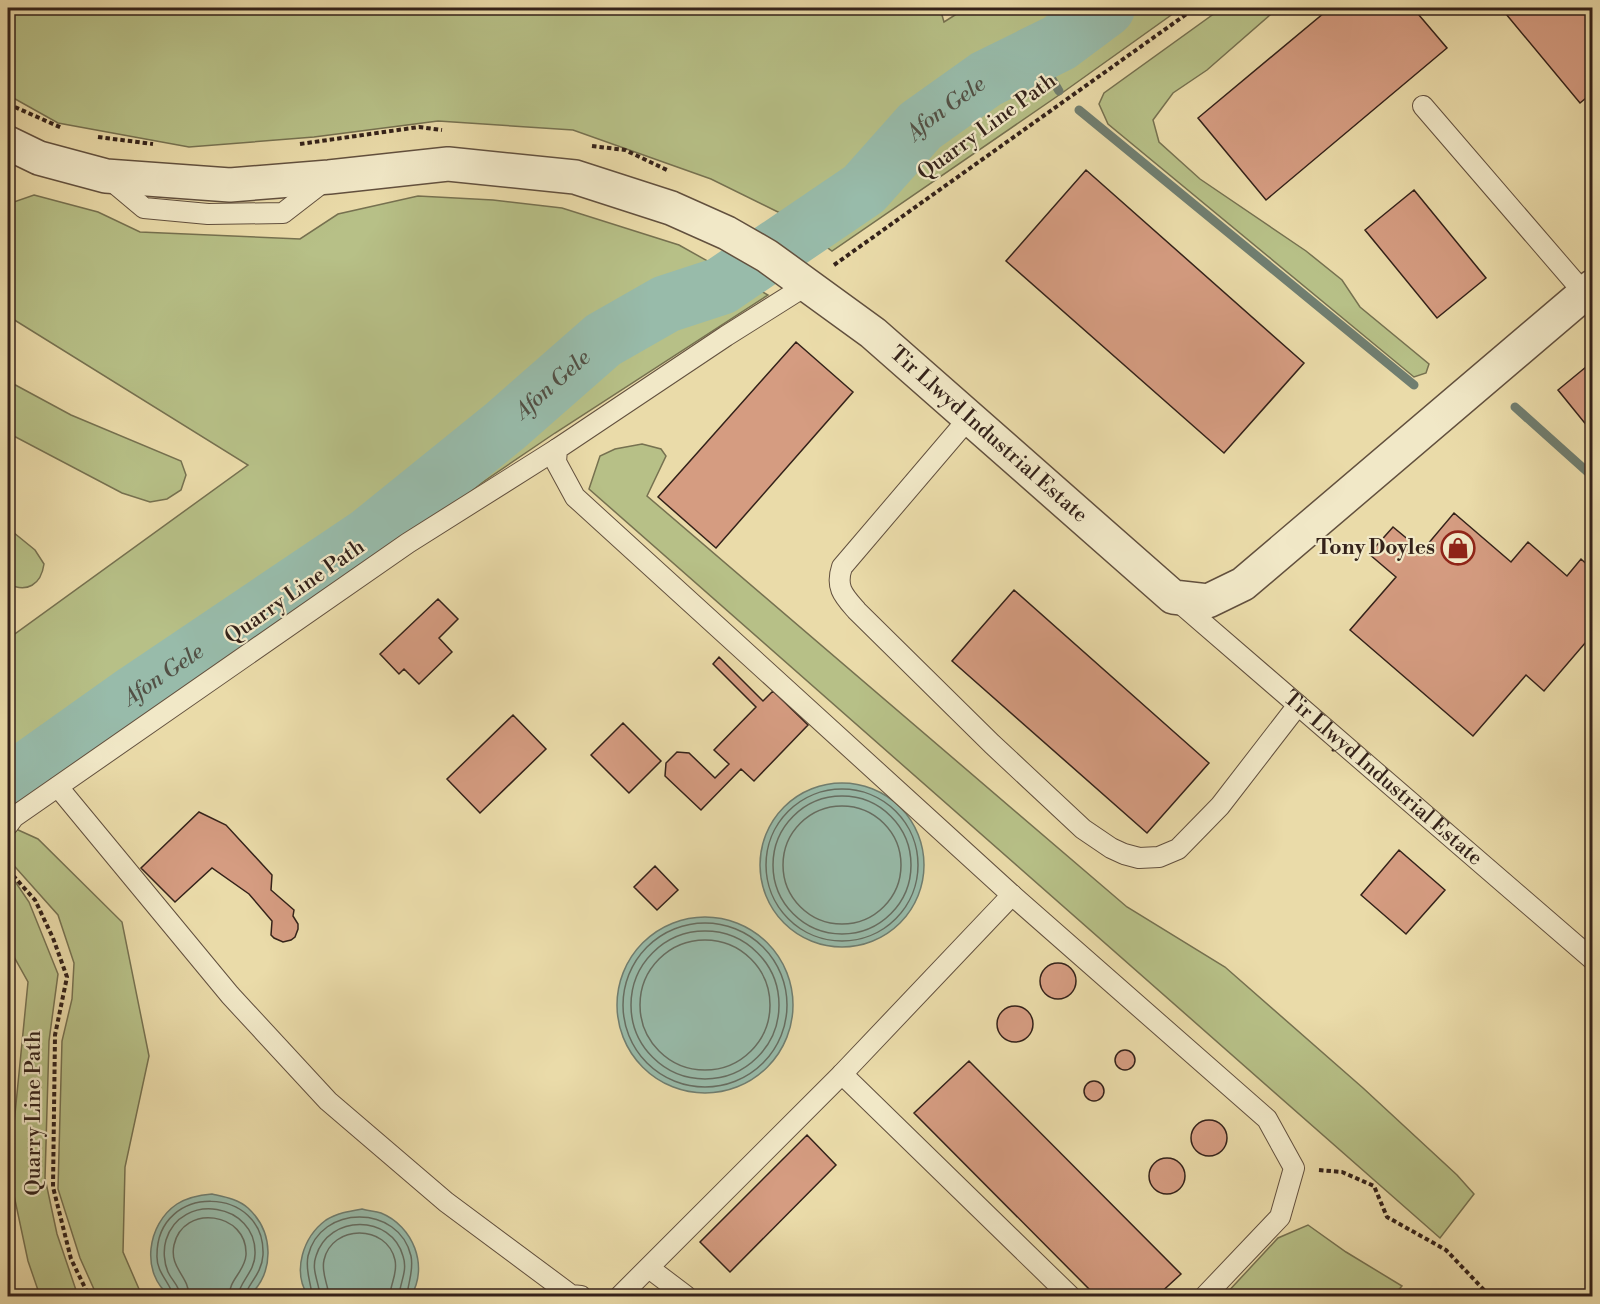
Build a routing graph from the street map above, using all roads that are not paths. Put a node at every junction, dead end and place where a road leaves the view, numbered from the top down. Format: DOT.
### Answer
graph roads {
  1 [pos="1423,106"];
  2 [pos="8,143"];
  3 [pos="803,282"];
  4 [pos="1589,290"];
  5 [pos="969,418"];
  6 [pos="557,449"];
  7 [pos="1173,597"];
  8 [pos="1298,705"];
  9 [pos="58,787"];
  10 [pos="8,825"];
  11 [pos="1012,895"];
  12 [pos="1593,959"];
  13 [pos="842,1074"];
  14 [pos="649,1268"];
  15 [pos="581,1296"];
  16 [pos="620,1296"];
  17 [pos="686,1296"];
  18 [pos="1070,1296"];
  19 [pos="1205,1296"];
  1 -- 4 [label="lane"];
  2 -- 3 [label="street, Tir Llwyd Industrial Estate"];
  3 -- 5 [label="street, Tir Llwyd Industrial Estate"];
  3 -- 6 [label="lane, Quarry Line Path"];
  4 -- 7 [label="street"];
  5 -- 7 [label="street, Tir Llwyd Industrial Estate"];
  5 -- 8 [label="lane"];
  6 -- 9 [label="lane, Quarry Line Path"];
  6 -- 11 [label="lane"];
  7 -- 8 [label="lane, Tir Llwyd Industrial Estate"];
  8 -- 12 [label="lane, Tir Llwyd Industrial Estate"];
  9 -- 10 [label="lane, Quarry Line Path"];
  9 -- 15 [label="lane"];
  11 -- 13 [label="lane"];
  11 -- 19 [label="lane"];
  13 -- 14 [label="lane"];
  13 -- 18 [label="lane"];
  14 -- 16 [label="lane"];
  14 -- 17 [label="lane"];
}
